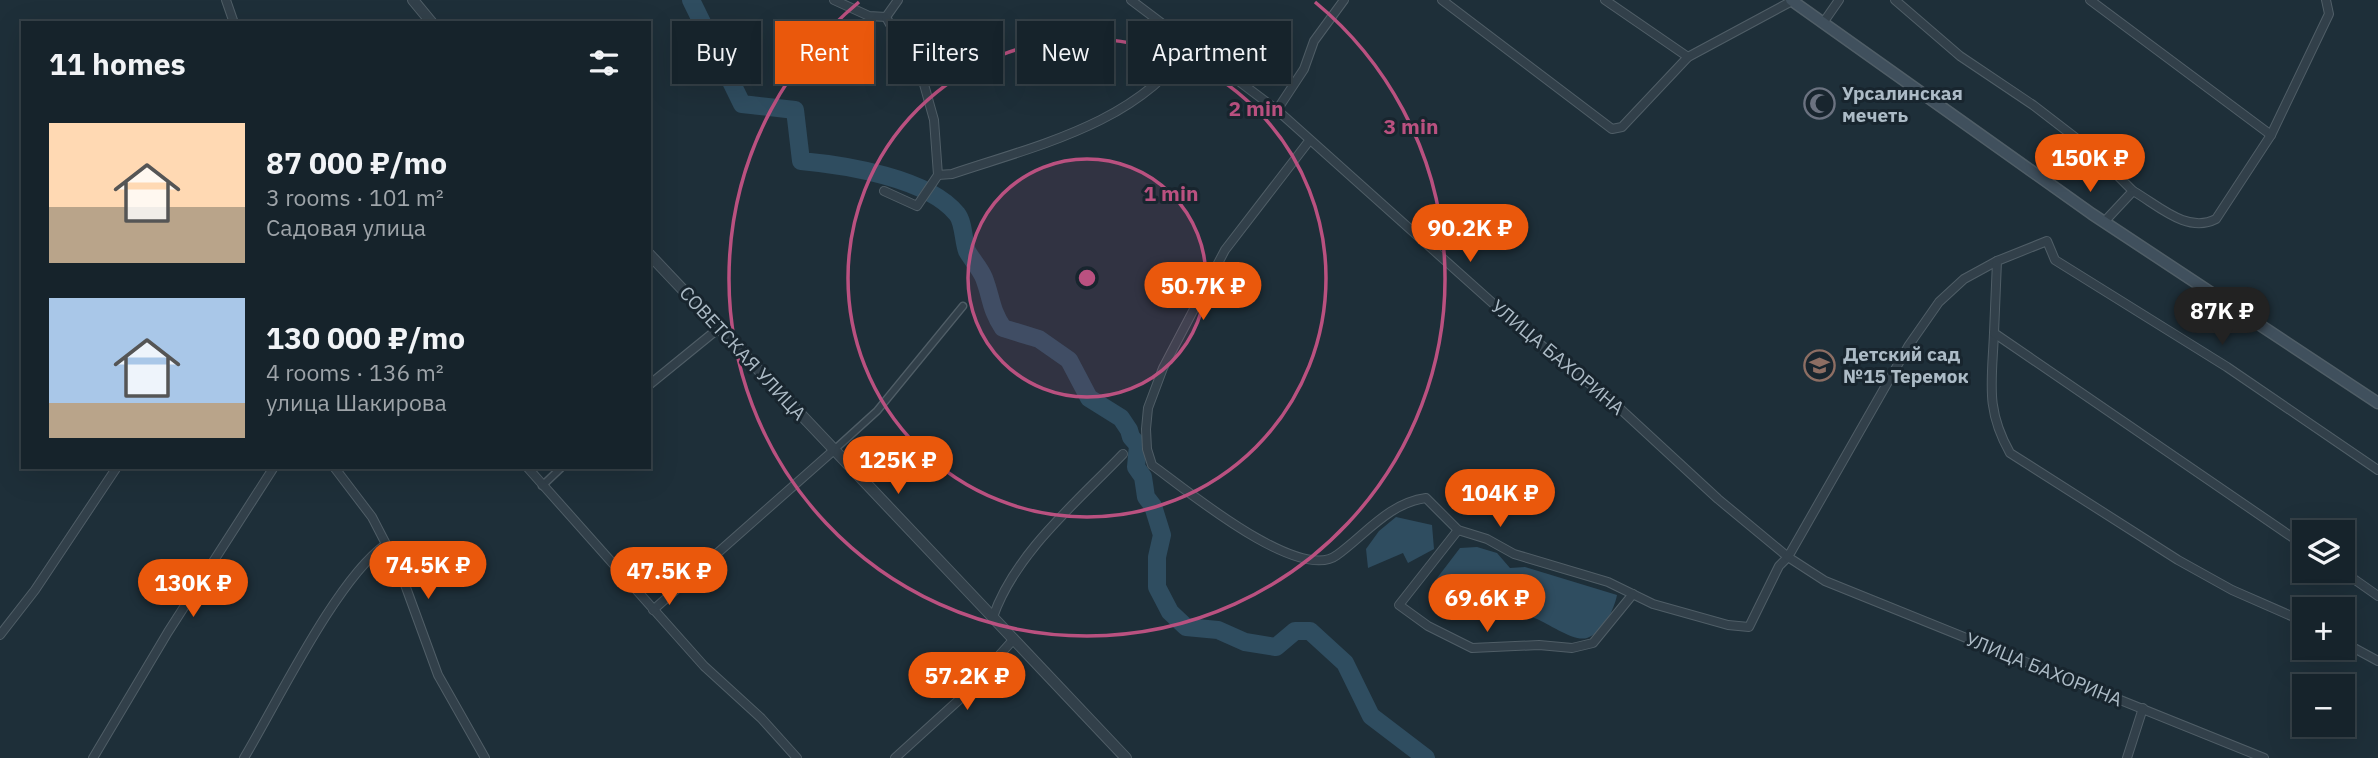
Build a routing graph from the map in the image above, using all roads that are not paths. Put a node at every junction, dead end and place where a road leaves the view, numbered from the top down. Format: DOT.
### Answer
graph roads {
  1 [pos="226,0"];
  2 [pos="412,0"];
  3 [pos="834,0"];
  4 [pos="898,0"];
  5 [pos="1130,0"];
  6 [pos="1344,0"];
  7 [pos="1442,0"];
  8 [pos="1605,0"];
  9 [pos="1791,0"];
  10 [pos="1839,0"];
  11 [pos="1895,0"];
  12 [pos="2090,0"];
  13 [pos="2326,0"];
  14 [pos="886,17"];
  15 [pos="233,21"];
  16 [pos="430,21"];
  17 [pos="1158,21"];
  18 [pos="1823,23"];
  19 [pos="1688,57"];
  20 [pos="1155,84"];
  21 [pos="1242,84"];
  22 [pos="1276,110"];
  23 [pos="2271,135"];
  24 [pos="1309,141"];
  25 [pos="938,175"];
  26 [pos="884,191"];
  27 [pos="2133,191"];
  28 [pos="2105,222"];
  29 [pos="651,256"];
  30 [pos="1997,261"];
  31 [pos="963,306"];
  32 [pos="719,328"];
  33 [pos="1994,333"];
  34 [pos="651,383"];
  35 [pos="2378,403"];
  36 [pos="834,450"];
  37 [pos="1123,454"];
  38 [pos="116,469"];
  39 [pos="273,469"];
  40 [pos="336,469"];
  41 [pos="529,469"];
  42 [pos="560,469"];
  43 [pos="2378,470"];
  44 [pos="542,486"];
  45 [pos="1458,530"];
  46 [pos="2292,537"];
  47 [pos="385,545"];
  48 [pos="1788,557"];
  49 [pos="2355,580"];
  50 [pos="1633,594"];
  51 [pos="2378,596"];
  52 [pos="653,610"];
  53 [pos="2292,616"];
  54 [pos="993,617"];
  55 [pos="0,635"];
  56 [pos="1013,640"];
  57 [pos="2355,649"];
  58 [pos="2378,661"];
  59 [pos="2143,708"];
  60 [pos="93,758"];
  61 [pos="244,758"];
  62 [pos="485,758"];
  63 [pos="797,758"];
  64 [pos="895,758"];
  65 [pos="1126,758"];
  66 [pos="2127,758"];
  67 [pos="2264,758"];
  1 -- 15 [label="street"];
  2 -- 16 [label="street"];
  3 -- 14 [label="street"];
  4 -- 14 [label="street"];
  5 -- 17 [label="street, УЛИЦА БАХОРИНА"];
  6 -- 22 [label="street"];
  7 -- 19 [label="street"];
  8 -- 19 [label="street"];
  9 -- 18 [label="main road"];
  9 -- 19 [label="street"];
  10 -- 18 [label="street"];
  11 -- 27 [label="street"];
  12 -- 23 [label="street"];
  13 -- 23 [label="street"];
  14 -- 25 [label="street"];
  18 -- 28 [label="main road"];
  20 -- 25 [label="street"];
  21 -- 22 [label="street, УЛИЦА БАХОРИНА"];
  22 -- 24 [label="street, УЛИЦА БАХОРИНА"];
  23 -- 27 [label="street"];
  24 -- 45 [label="street"];
  24 -- 48 [label="street, УЛИЦА БАХОРИНА"];
  25 -- 26 [label="street"];
  27 -- 28 [label="street"];
  28 -- 35 [label="main road"];
  29 -- 32 [label="street, СОВЕТСКАЯ УЛИЦА"];
  30 -- 33 [label="street"];
  30 -- 43 [label="street"];
  30 -- 48 [label="street"];
  31 -- 36 [label="street"];
  32 -- 34 [label="street"];
  32 -- 36 [label="street, СОВЕТСКАЯ УЛИЦА"];
  33 -- 46 [label="street"];
  33 -- 53 [label="street"];
  36 -- 52 [label="street"];
  36 -- 54 [label="street, СОВЕТСКАЯ УЛИЦА"];
  37 -- 54 [label="street"];
  38 -- 55 [label="street"];
  39 -- 60 [label="street"];
  40 -- 47 [label="street"];
  41 -- 44 [label="street"];
  42 -- 44 [label="street"];
  44 -- 52 [label="street"];
  45 -- 50 [label="street"];
  45 -- 50 [label="street"];
  47 -- 61 [label="street"];
  47 -- 62 [label="street"];
  48 -- 50 [label="street"];
  48 -- 59 [label="street, УЛИЦА БАХОРИНА"];
  49 -- 51 [label="street"];
  52 -- 63 [label="street"];
  54 -- 56 [label="street, СОВЕТСКАЯ УЛИЦА"];
  56 -- 64 [label="street"];
  56 -- 65 [label="street, СОВЕТСКАЯ УЛИЦА"];
  57 -- 58 [label="street"];
  59 -- 66 [label="street"];
  59 -- 67 [label="street, УЛИЦА БАХОРИНА"];
}
